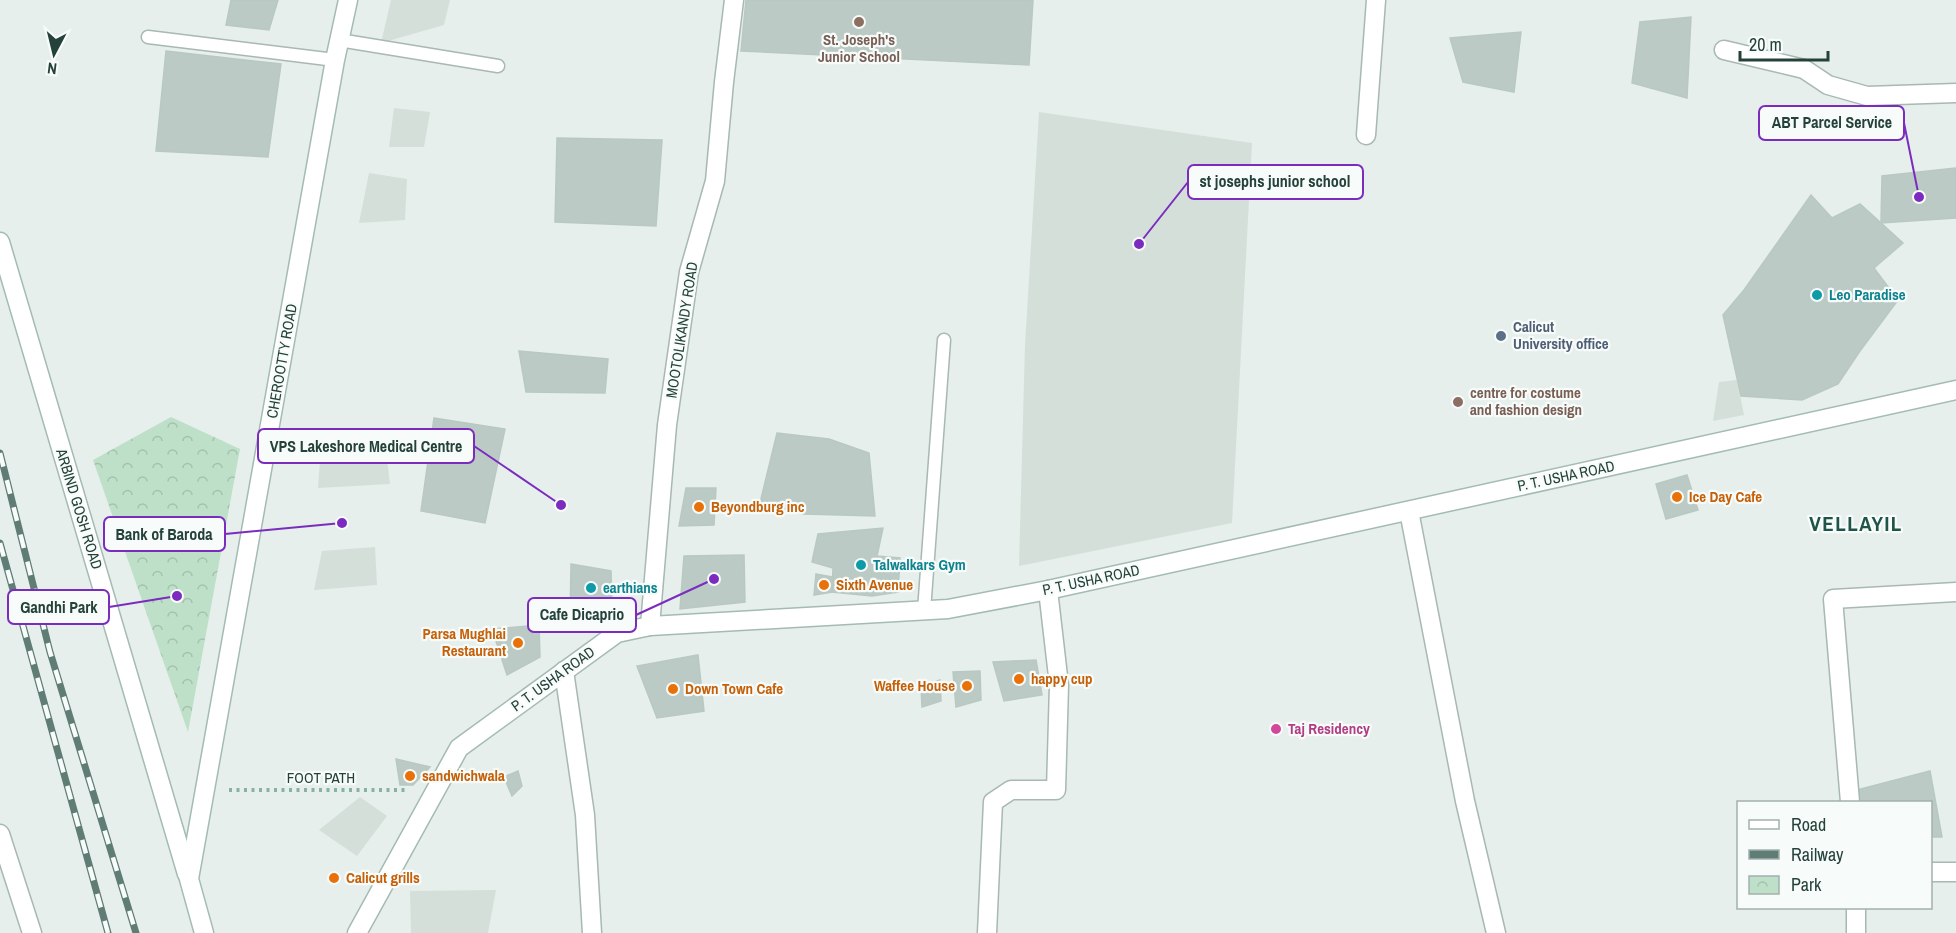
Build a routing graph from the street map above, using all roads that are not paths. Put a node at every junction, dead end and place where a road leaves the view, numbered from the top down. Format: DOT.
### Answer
graph roads {
  1 [pos="348,0"];
  2 [pos="734,0"];
  3 [pos="1376,0"];
  4 [pos="148,37"];
  5 [pos="339,40"];
  6 [pos="1724,51"];
  7 [pos="334,60"];
  8 [pos="498,66"];
  9 [pos="1956,93"];
  10 [pos="1366,135"];
  11 [pos="0,242"];
  12 [pos="944,340"];
  13 [pos="1956,390"];
  14 [pos="1408,511"];
  15 [pos="1048,590"];
  16 [pos="1956,592"];
  17 [pos="924,611"];
  18 [pos="650,626"];
  19 [pos="564,671"];
  20 [pos="1850,801"];
  21 [pos="0,834"];
  22 [pos="1932,872"];
  23 [pos="1956,872"];
  24 [pos="189,879"];
  25 [pos="1856,909"];
  26 [pos="32,933"];
  27 [pos="204,933"];
  28 [pos="357,933"];
  29 [pos="592,933"];
  30 [pos="987,933"];
  31 [pos="1496,933"];
  32 [pos="1856,933"];
  1 -- 5 [label="street, CHEROOTTY ROAD"];
  2 -- 18 [label="street, MOOTOLIKANDY ROAD"];
  3 -- 10 [label="street"];
  4 -- 7 [label="lane"];
  5 -- 7 [label="street, CHEROOTTY ROAD"];
  5 -- 8 [label="lane"];
  6 -- 9 [label="street"];
  7 -- 24 [label="street, CHEROOTTY ROAD"];
  11 -- 24 [label="street, ARBIND GOSH ROAD"];
  12 -- 17 [label="lane"];
  13 -- 14 [label="street, P. T. USHA ROAD"];
  14 -- 15 [label="street, P. T. USHA ROAD"];
  14 -- 31 [label="street"];
  15 -- 17 [label="street, P. T. USHA ROAD"];
  15 -- 30 [label="street"];
  16 -- 20 [label="street"];
  17 -- 18 [label="street, P. T. USHA ROAD"];
  18 -- 19 [label="street, P. T. USHA ROAD"];
  19 -- 28 [label="street, P. T. USHA ROAD"];
  19 -- 29 [label="street"];
  21 -- 26 [label="street"];
  22 -- 23 [label="street"];
  24 -- 27 [label="street, CHEROOTTY ROAD"];
  25 -- 32 [label="street"];
}
